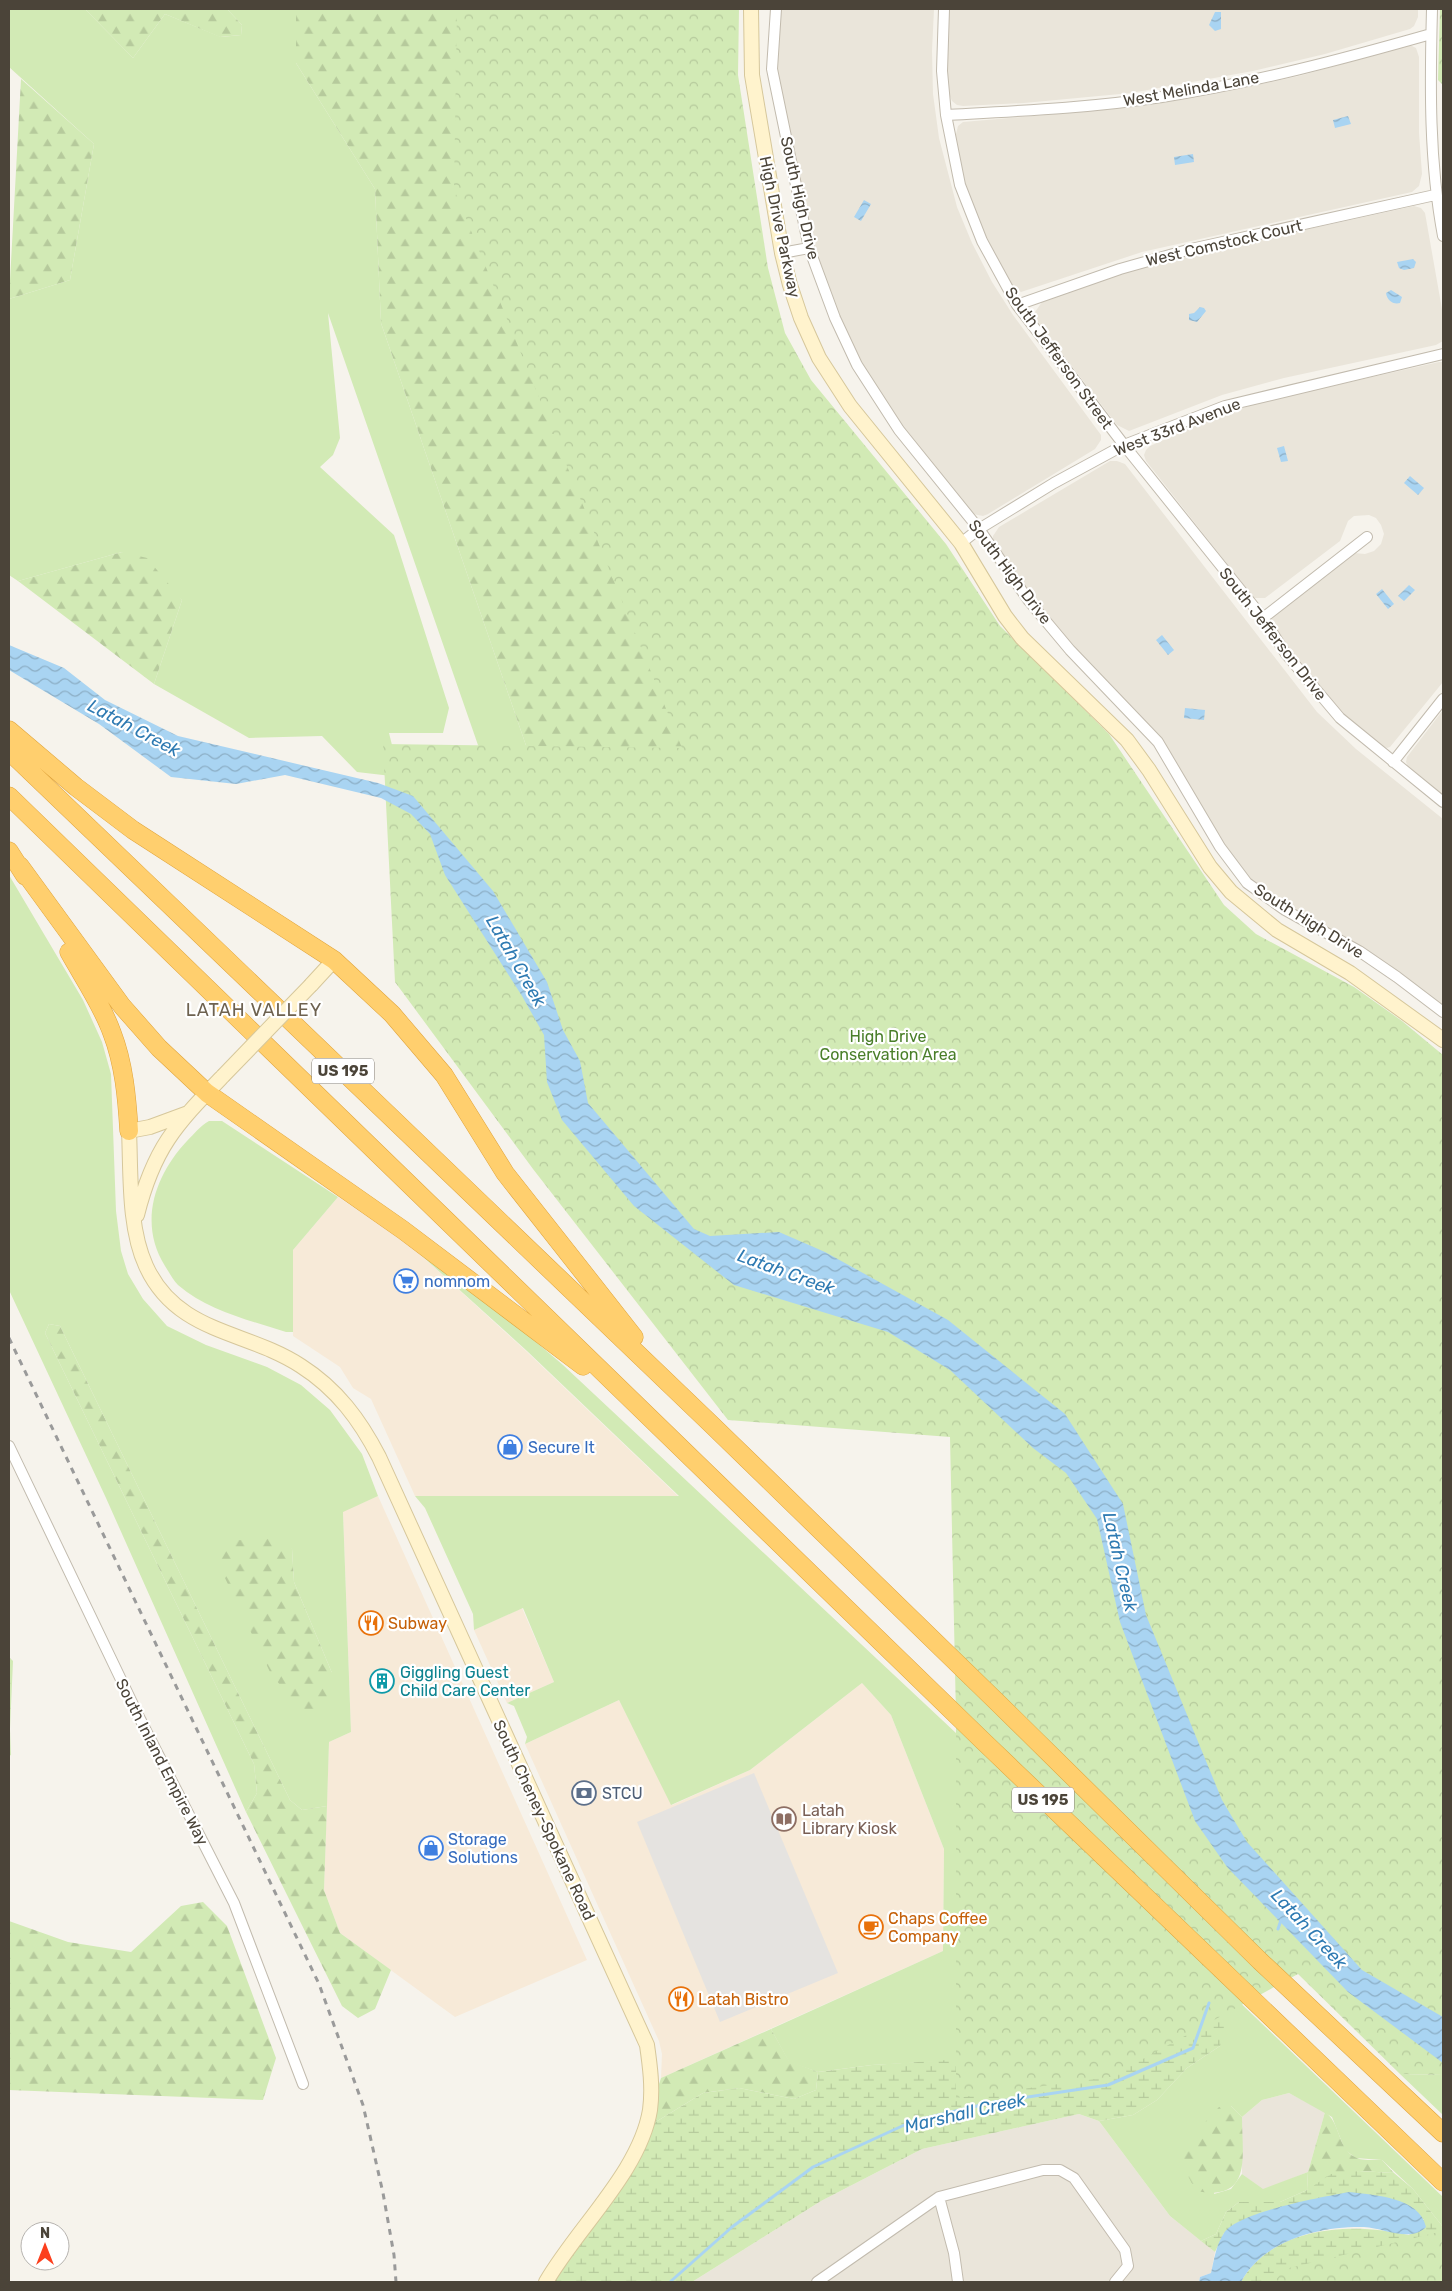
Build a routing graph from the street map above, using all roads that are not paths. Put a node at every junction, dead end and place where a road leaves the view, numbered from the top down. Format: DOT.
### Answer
graph roads {
  1 [pos="752,9"];
  2 [pos="776,9"];
  3 [pos="944,9"];
  4 [pos="1432,9"];
  5 [pos="1432,34"];
  6 [pos="946,115"];
  7 [pos="1435,195"];
  8 [pos="1443,236"];
  9 [pos="809,248"];
  10 [pos="782,253"];
  11 [pos="1017,306"];
  12 [pos="1443,354"];
  13 [pos="1124,445"];
  14 [pos="979,529"];
  15 [pos="1367,536"];
  16 [pos="961,543"];
  17 [pos="1263,618"];
  18 [pos="1443,699"];
  19 [pos="9,730"];
  20 [pos="9,751"];
  21 [pos="1393,762"];
  22 [pos="9,796"];
  23 [pos="1443,802"];
  24 [pos="9,851"];
  25 [pos="20,866"];
  26 [pos="334,960"];
  27 [pos="1443,1012"];
  28 [pos="1443,1040"];
  29 [pos="207,1093"];
  30 [pos="188,1113"];
  31 [pos="129,1131"];
  32 [pos="135,1222"];
  33 [pos="678,1392"];
  34 [pos="647,1415"];
  35 [pos="9,1446"];
  36 [pos="303,2084"];
  37 [pos="1443,2133"];
  38 [pos="1443,2182"];
  39 [pos="939,2198"];
  40 [pos="546,2282"];
  41 [pos="817,2282"];
  42 [pos="958,2282"];
  43 [pos="1115,2282"];
  1 -- 10 [label="main road, High Drive Parkway"];
  2 -- 9 [label="street, South High Drive"];
  3 -- 6 [label="street, South Jefferson Street"];
  4 -- 5 [label="street"];
  5 -- 6 [label="street, West Melinda Lane"];
  5 -- 7 [label="street"];
  6 -- 11 [label="street, South Jefferson Street"];
  7 -- 8 [label="street"];
  7 -- 11 [label="street, West Comstock Court"];
  9 -- 10 [label="street"];
  9 -- 14 [label="street, South High Drive"];
  10 -- 16 [label="main road, High Drive Parkway"];
  11 -- 13 [label="street, South Jefferson Street"];
  12 -- 13 [label="street, West 33rd Avenue"];
  13 -- 14 [label="street, West 33rd Avenue"];
  13 -- 17 [label="street, South Jefferson Drive"];
  14 -- 16 [label="street, West 33rd Avenue"];
  14 -- 27 [label="street, South High Drive"];
  15 -- 17 [label="street"];
  16 -- 28 [label="main road, South High Drive"];
  17 -- 21 [label="street, South Jefferson Drive"];
  18 -- 21 [label="street"];
  19 -- 26 [label="highway"];
  20 -- 33 [label="highway, US 195"];
  21 -- 23 [label="street, South Jefferson Drive"];
  22 -- 34 [label="highway, US 195"];
  24 -- 25 [label="highway"];
  25 -- 29 [label="highway"];
  25 -- 31 [label="highway"];
  26 -- 29 [label="main road, South Cheney-Spokane Road, bridge"];
  26 -- 33 [label="highway"];
  29 -- 30 [label="main road, South Cheney-Spokane Road"];
  29 -- 34 [label="highway"];
  30 -- 31 [label="main road, South Cheney-Spokane Road"];
  30 -- 32 [label="main road, South Cheney-Spokane Road"];
  31 -- 32 [label="main road, South Cheney-Spokane Road"];
  32 -- 40 [label="main road, South Cheney-Spokane Road"];
  33 -- 37 [label="highway, US 195"];
  34 -- 38 [label="highway, US 195"];
  35 -- 36 [label="street, South Inland Empire Way"];
  39 -- 41 [label="street"];
  39 -- 42 [label="street"];
  39 -- 43 [label="street"];
}
